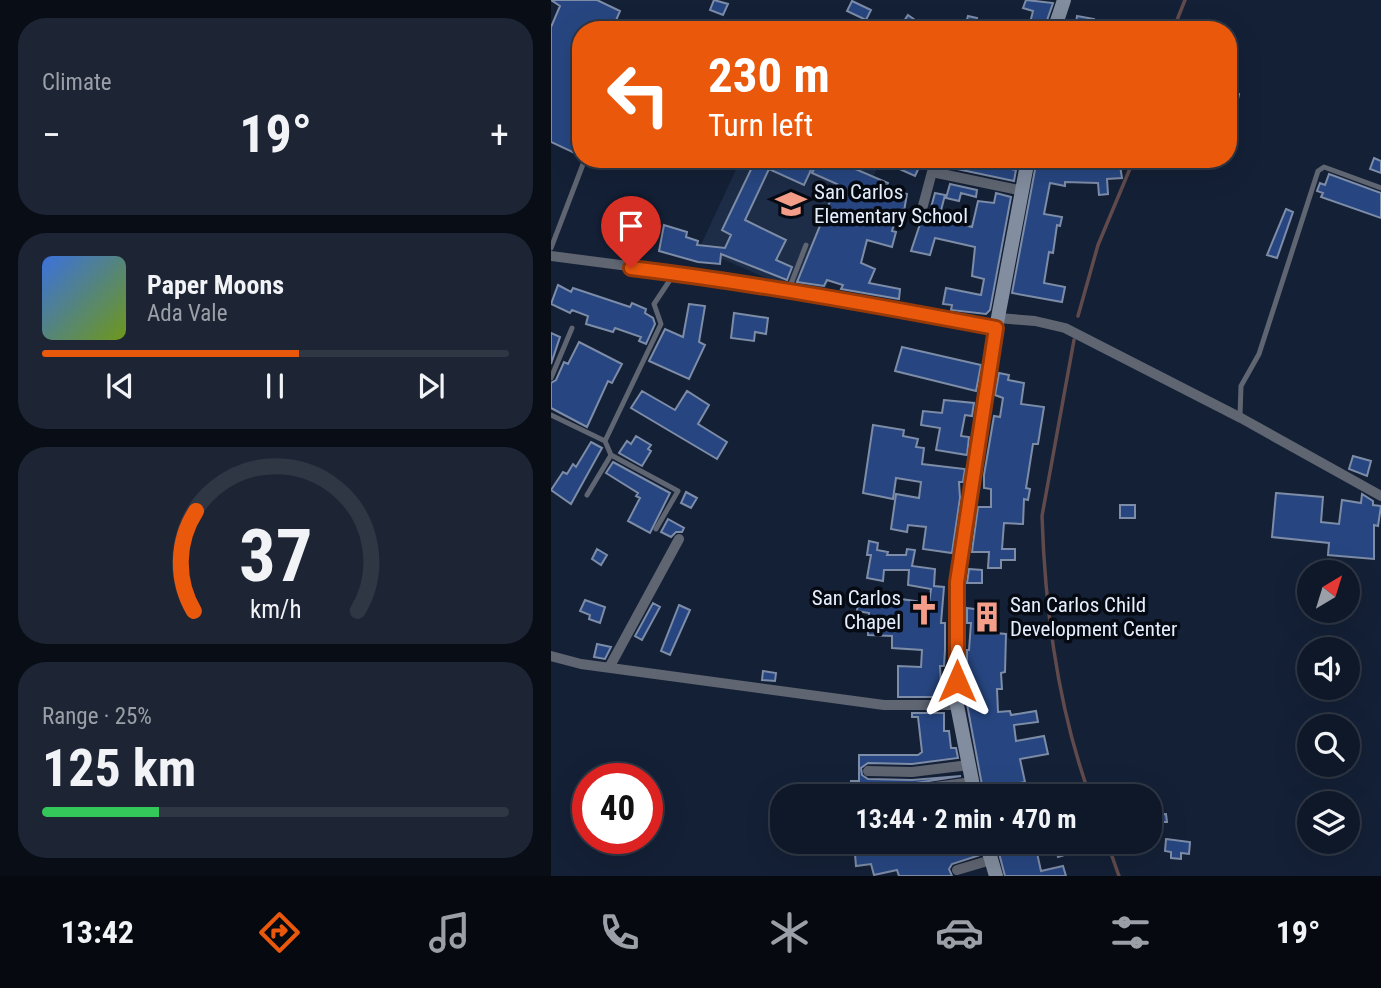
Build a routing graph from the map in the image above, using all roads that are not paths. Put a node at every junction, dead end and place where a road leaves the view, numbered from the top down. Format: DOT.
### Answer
graph roads {
  1 [pos="1064,0"];
  2 [pos="1057,21"];
  3 [pos="582,168"];
  4 [pos="1027,168"];
  5 [pos="1381,188"];
  6 [pos="1023,191"];
  7 [pos="921,214"];
  8 [pos="807,245"];
  9 [pos="551,247"];
  10 [pos="551,256"];
  11 [pos="675,274"];
  12 [pos="789,289"];
  13 [pos="997,323"];
  14 [pos="572,328"];
  15 [pos="551,378"];
  16 [pos="551,415"];
  17 [pos="1241,418"];
  18 [pos="605,442"];
  19 [pos="611,455"];
  20 [pos="587,495"];
  21 [pos="1381,496"];
  22 [pos="656,529"];
  23 [pos="679,539"];
  24 [pos="551,656"];
  25 [pos="610,666"];
  26 [pos="957,705"];
  27 [pos="969,765"];
  28 [pos="868,771"];
  29 [pos="973,784"];
  30 [pos="989,854"];
  31 [pos="991,860"];
  32 [pos="957,870"];
  33 [pos="995,876"];
  1 -- 2 [label="street"];
  3 -- 9 [label="lane"];
  4 -- 6 [label="street"];
  5 -- 17 [label="lane"];
  6 -- 7 [label="street"];
  6 -- 13 [label="street"];
  8 -- 12 [label="lane"];
  10 -- 11 [label="street"];
  11 -- 12 [label="street"];
  11 -- 18 [label="lane"];
  12 -- 13 [label="street"];
  13 -- 17 [label="street"];
  13 -- 26 [label="street"];
  14 -- 15 [label="lane"];
  16 -- 18 [label="lane"];
  17 -- 21 [label="street"];
  18 -- 19 [label="lane"];
  19 -- 20 [label="lane"];
  19 -- 22 [label="lane"];
  23 -- 25 [label="street"];
  24 -- 25 [label="street"];
  25 -- 26 [label="street"];
  26 -- 27 [label="street"];
  27 -- 28 [label="street"];
  27 -- 29 [label="street"];
  30 -- 31 [label="street"];
  31 -- 32 [label="street"];
  31 -- 33 [label="street"];
}
